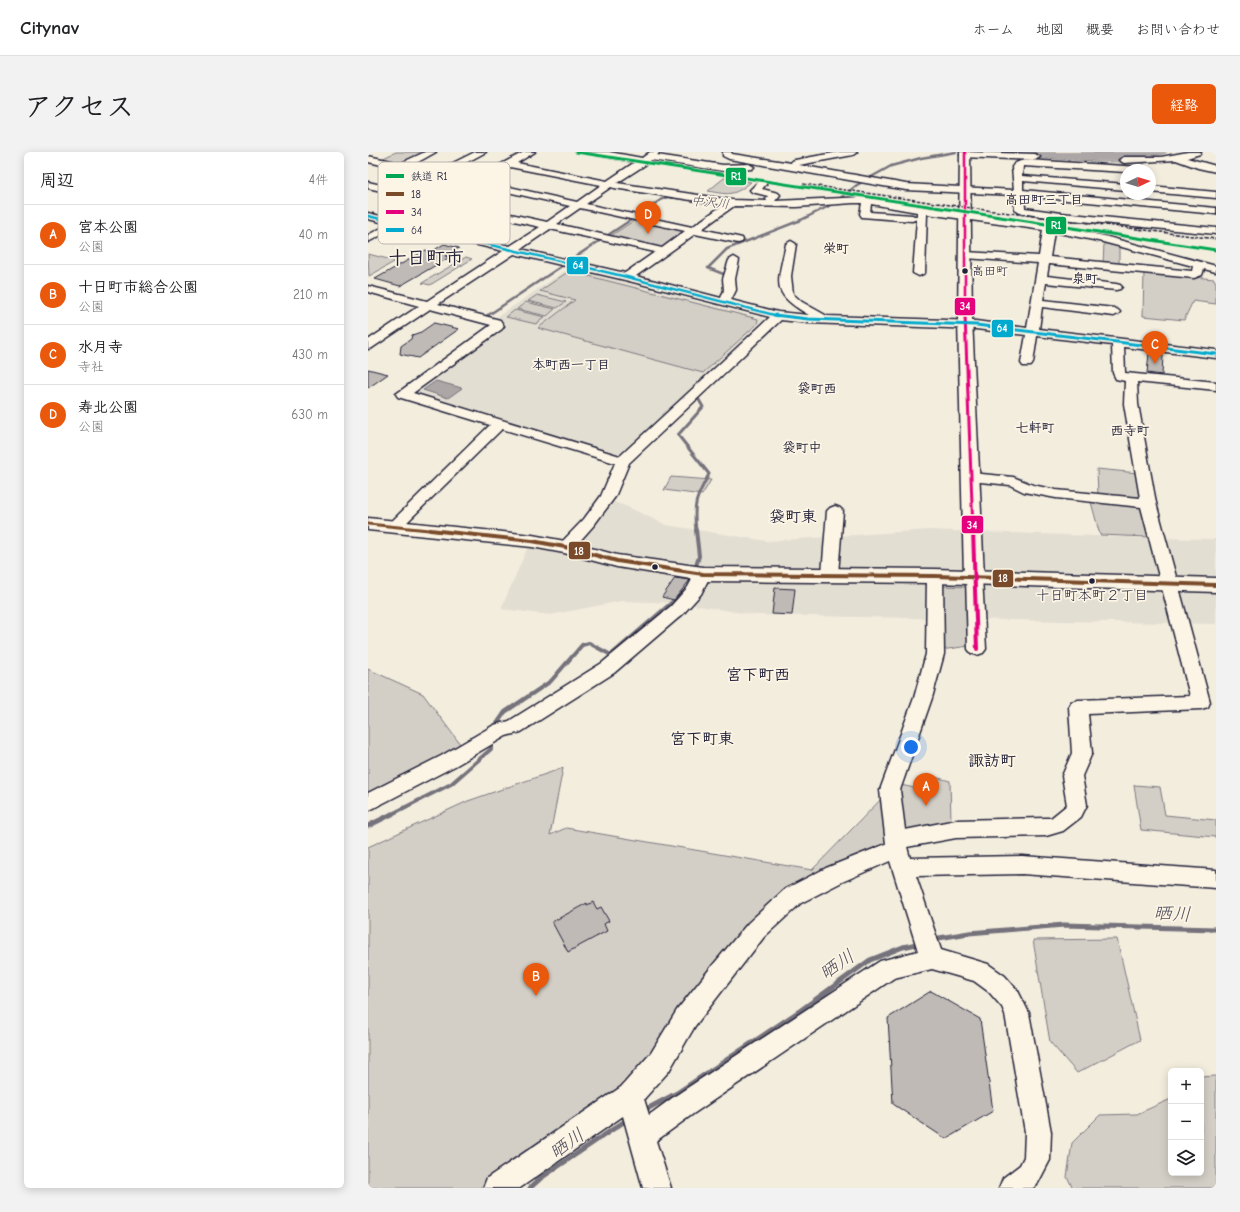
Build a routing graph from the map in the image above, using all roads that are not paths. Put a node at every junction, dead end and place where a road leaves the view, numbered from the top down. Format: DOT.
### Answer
graph roads {
  1 [pos="432,152"];
  2 [pos="482,152"];
  3 [pos="531,152"];
  4 [pos="594,152"];
  5 [pos="727,152"];
  6 [pos="853,152"];
  7 [pos="1196,152"];
  8 [pos="606,153"];
  9 [pos="965,154"];
  10 [pos="385,155"];
  11 [pos="650,157"];
  12 [pos="1148,157"];
  13 [pos="1178,158"];
  14 [pos="1022,159"];
  15 [pos="370,161"];
  16 [pos="411,162"];
  17 [pos="462,162"];
  18 [pos="510,163"];
  19 [pos="510,164"];
  20 [pos="782,164"];
  21 [pos="1120,168"];
  22 [pos="1216,169"];
  23 [pos="1018,178"];
  24 [pos="762,183"];
  25 [pos="609,184"];
  26 [pos="368,185"];
  27 [pos="1120,186"];
  28 [pos="378,187"];
  29 [pos="964,190"];
  30 [pos="1156,190"];
  31 [pos="510,191"];
  32 [pos="1019,192"];
  33 [pos="1216,195"];
  34 [pos="867,200"];
  35 [pos="1148,200"];
  36 [pos="732,203"];
  37 [pos="766,204"];
  38 [pos="579,205"];
  39 [pos="1148,205"];
  40 [pos="1216,211"];
  41 [pos="922,214"];
  42 [pos="368,216"];
  43 [pos="965,216"];
  44 [pos="510,217"];
  45 [pos="378,218"];
  46 [pos="1148,224"];
  47 [pos="548,225"];
  48 [pos="1049,228"];
  49 [pos="694,230"];
  50 [pos="1216,231"];
  51 [pos="378,234"];
  52 [pos="368,239"];
  53 [pos="738,240"];
  54 [pos="487,244"];
  55 [pos="791,244"];
  56 [pos="512,250"];
  57 [pos="664,251"];
  58 [pos="965,255"];
  59 [pos="734,260"];
  60 [pos="1044,260"];
  61 [pos="1198,265"];
  62 [pos="1118,268"];
  63 [pos="1216,269"];
  64 [pos="919,273"];
  65 [pos="627,277"];
  66 [pos="1041,279"];
  67 [pos="1116,287"];
  68 [pos="368,289"];
  69 [pos="725,302"];
  70 [pos="1037,303"];
  71 [pos="428,305"];
  72 [pos="1114,312"];
  73 [pos="778,316"];
  74 [pos="824,320"];
  75 [pos="965,324"];
  76 [pos="368,331"];
  77 [pos="1033,332"];
  78 [pos="382,335"];
  79 [pos="1115,342"];
  80 [pos="368,345"];
  81 [pos="1216,354"];
  82 [pos="1026,363"];
  83 [pos="1131,378"];
  84 [pos="1216,386"];
  85 [pos="500,423"];
  86 [pos="623,461"];
  87 [pos="971,477"];
  88 [pos="1148,503"];
  89 [pos="835,511"];
  90 [pos="368,524"];
  91 [pos="394,527"];
  92 [pos="566,547"];
  93 [pos="704,574"];
  94 [pos="830,574"];
  95 [pos="935,576"];
  96 [pos="974,577"];
  97 [pos="1169,583"];
  98 [pos="1216,585"];
  99 [pos="978,649"];
  100 [pos="368,803"];
  101 [pos="899,852"];
  102 [pos="1216,879"];
  103 [pos="930,953"];
  104 [pos="630,1096"];
  105 [pos="642,1136"];
  106 [pos="497,1188"];
  107 [pos="657,1188"];
  108 [pos="1013,1188"];
  1 -- 16 [label="street"];
  2 -- 17 [label="street"];
  3 -- 18 [label="street"];
  4 -- 8 [label="street"];
  5 -- 20 [label="street"];
  6 -- 20 [label="street"];
  7 -- 13 [label="street"];
  8 -- 11 [label="street"];
  9 -- 14 [label="street"];
  9 -- 29 [label="main road"];
  10 -- 15 [label="street"];
  11 -- 20 [label="street"];
  11 -- 25 [label="street"];
  12 -- 13 [label="street"];
  12 -- 14 [label="street"];
  13 -- 22 [label="street"];
  14 -- 21 [label="street"];
  14 -- 23 [label="street"];
  19 -- 25 [label="street"];
  20 -- 29 [label="street"];
  22 -- 33 [label="street"];
  23 -- 27 [label="street"];
  23 -- 32 [label="street"];
  24 -- 37 [label="street"];
  25 -- 36 [label="street"];
  25 -- 38 [label="street"];
  26 -- 28 [label="street"];
  29 -- 32 [label="street"];
  29 -- 43 [label="main road"];
  30 -- 33 [label="street"];
  31 -- 38 [label="street"];
  32 -- 39 [label="street"];
  32 -- 46 [label="street"];
  34 -- 37 [label="street"];
  34 -- 41 [label="street"];
  34 -- 41 [label="street"];
  35 -- 39 [label="street"];
  36 -- 37 [label="street"];
  36 -- 49 [label="street"];
  38 -- 47 [label="street"];
  38 -- 49 [label="street"];
  39 -- 40 [label="street"];
  39 -- 46 [label="street"];
  41 -- 43 [label="street"];
  41 -- 64 [label="street"];
  42 -- 45 [label="street"];
  43 -- 48 [label="street"];
  43 -- 58 [label="main road"];
  44 -- 47 [label="street"];
  46 -- 50 [label="street"];
  47 -- 56 [label="street"];
  47 -- 57 [label="street"];
  48 -- 60 [label="street"];
  48 -- 61 [label="street"];
  49 -- 53 [label="street"];
  49 -- 57 [label="street"];
  51 -- 52 [label="street"];
  54 -- 56 [label="street"];
  55 -- 74 [label="street"];
  56 -- 65 [label="street"];
  56 -- 71 [label="street"];
  57 -- 65 [label="street"];
  58 -- 60 [label="street"];
  58 -- 75 [label="main road"];
  59 -- 69 [label="street"];
  60 -- 62 [label="street"];
  60 -- 66 [label="street"];
  61 -- 62 [label="street"];
  61 -- 63 [label="street"];
  62 -- 67 [label="street"];
  65 -- 69 [label="street"];
  66 -- 67 [label="street"];
  66 -- 70 [label="street"];
  67 -- 72 [label="street"];
  68 -- 71 [label="street"];
  69 -- 73 [label="street"];
  70 -- 72 [label="street"];
  70 -- 77 [label="street"];
  71 -- 78 [label="street"];
  71 -- 85 [label="street"];
  72 -- 79 [label="street"];
  73 -- 74 [label="street"];
  73 -- 86 [label="street"];
  74 -- 75 [label="street"];
  75 -- 77 [label="street"];
  75 -- 87 [label="main road"];
  76 -- 78 [label="street"];
  77 -- 79 [label="street"];
  77 -- 82 [label="street"];
  78 -- 80 [label="street"];
  79 -- 81 [label="street"];
  79 -- 83 [label="street"];
  83 -- 84 [label="street"];
  83 -- 88 [label="street"];
  85 -- 86 [label="street"];
  85 -- 91 [label="street"];
  86 -- 92 [label="street"];
  87 -- 88 [label="street"];
  87 -- 96 [label="main road"];
  88 -- 97 [label="street"];
  89 -- 94 [label="street"];
  90 -- 91 [label="main road"];
  91 -- 92 [label="main road"];
  92 -- 93 [label="main road"];
  93 -- 94 [label="main road"];
  93 -- 100 [label="street"];
  94 -- 95 [label="main road"];
  95 -- 96 [label="main road"];
  95 -- 101 [label="street"];
  96 -- 97 [label="main road"];
  96 -- 99 [label="street"];
  97 -- 98 [label="main road"];
  97 -- 101 [label="street"];
  101 -- 102 [label="street"];
  101 -- 103 [label="street"];
  101 -- 104 [label="street"];
  103 -- 105 [label="street"];
  103 -- 108 [label="street"];
  104 -- 105 [label="street"];
  104 -- 106 [label="street"];
  105 -- 107 [label="street"];
}
